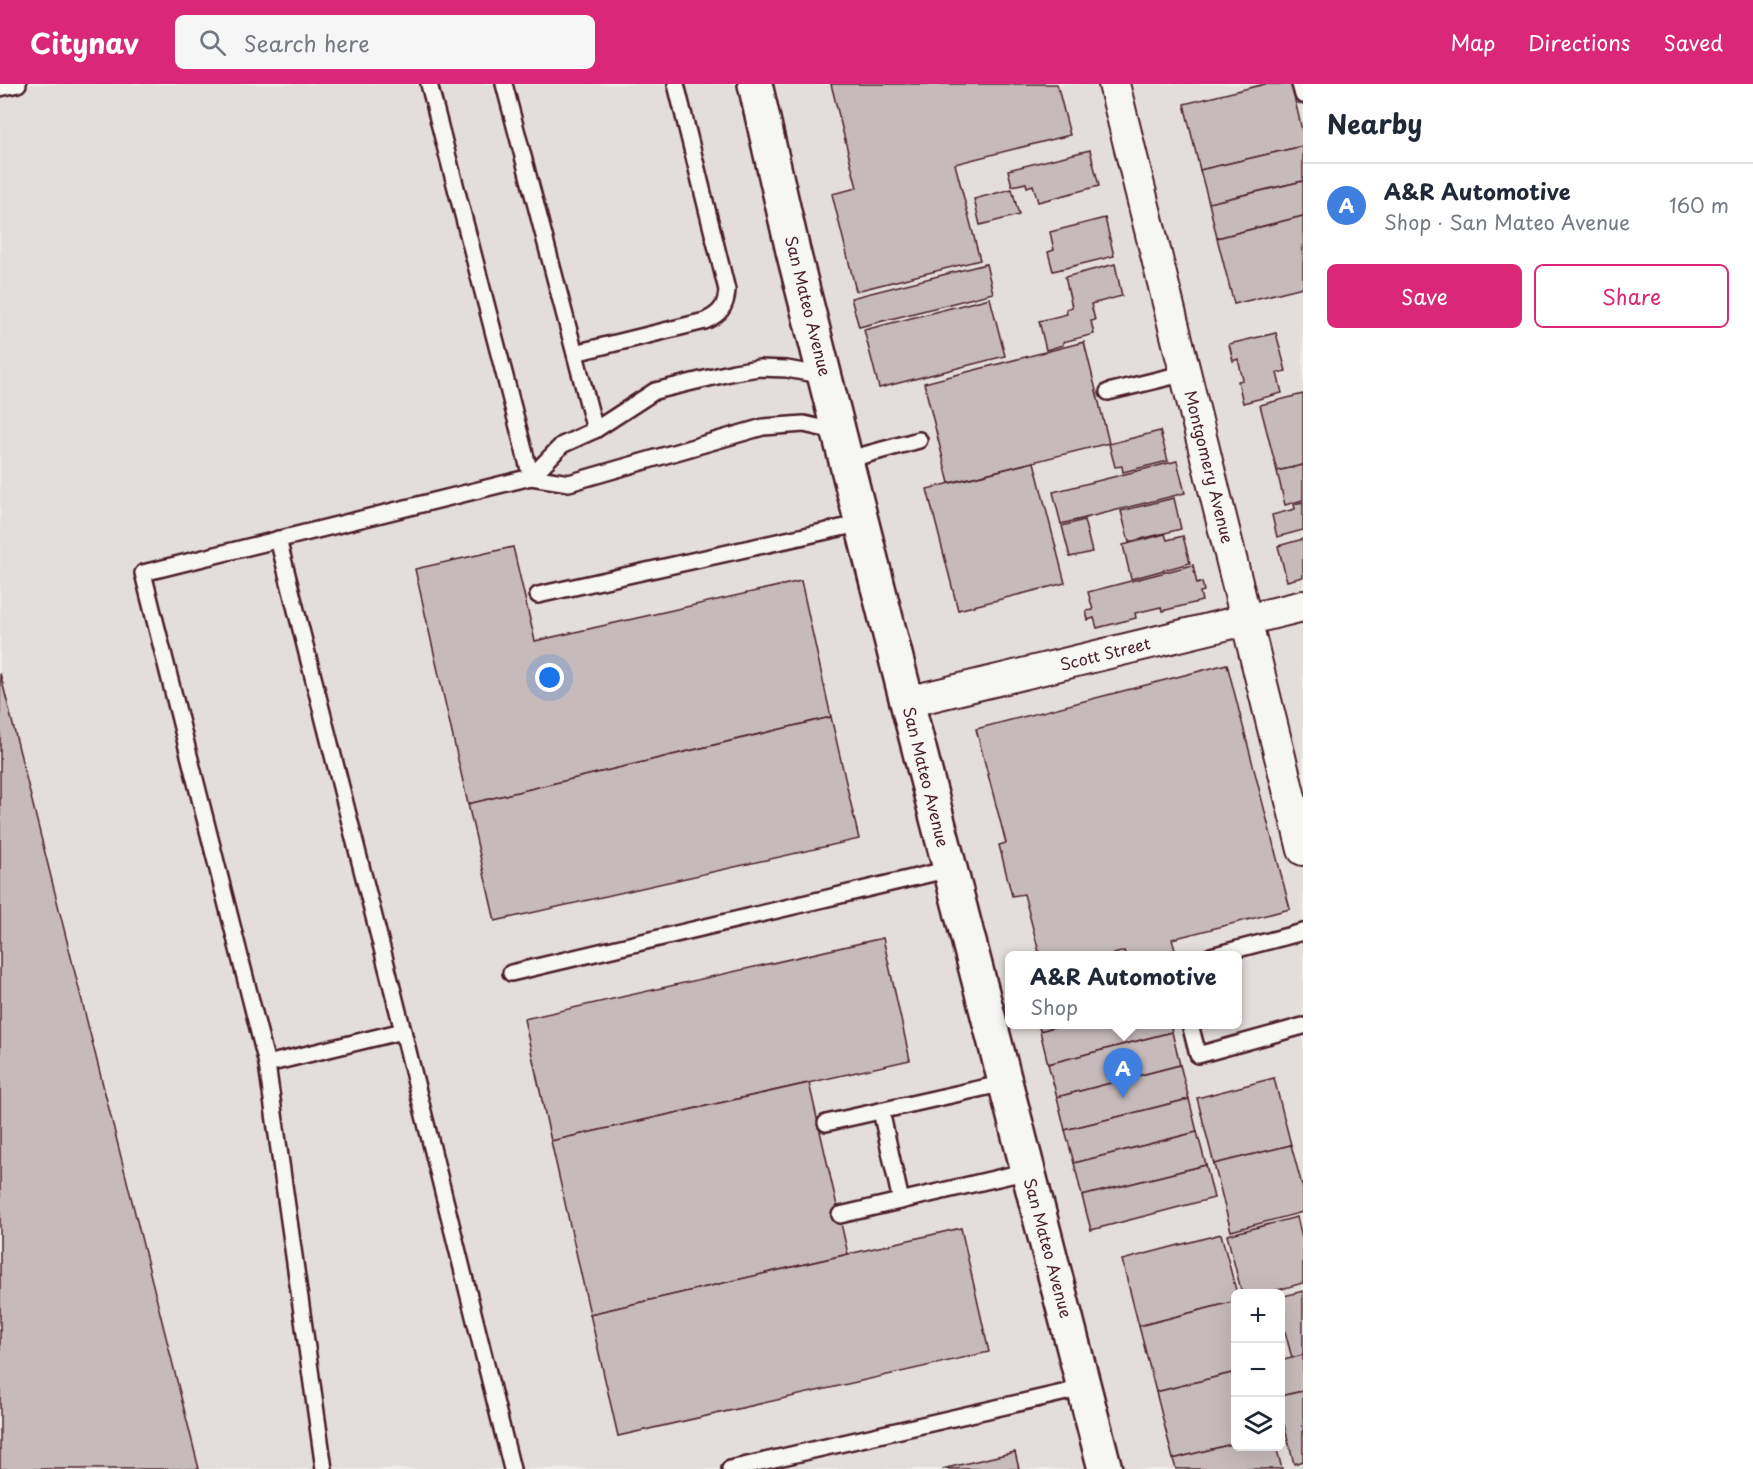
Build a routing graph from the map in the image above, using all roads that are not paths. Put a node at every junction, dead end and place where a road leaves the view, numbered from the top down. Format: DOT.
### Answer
graph roads {
  1 [pos="18,84"];
  2 [pos="429,84"];
  3 [pos="504,84"];
  4 [pos="676,84"];
  5 [pos="754,84"];
  6 [pos="1114,84"];
  7 [pos="1300,84"];
  8 [pos="0,88"];
  9 [pos="1303,96"];
  10 [pos="575,353"];
  11 [pos="1186,373"];
  12 [pos="825,376"];
  13 [pos="1108,392"];
  14 [pos="595,430"];
  15 [pos="919,440"];
  16 [pos="843,446"];
  17 [pos="531,477"];
  18 [pos="862,523"];
  19 [pos="278,539"];
  20 [pos="538,595"];
  21 [pos="1303,606"];
  22 [pos="1246,620"];
  23 [pos="907,702"];
  24 [pos="1303,850"];
  25 [pos="950,869"];
  26 [pos="1303,932"];
  27 [pos="1230,951"];
  28 [pos="511,973"];
  29 [pos="1303,1026"];
  30 [pos="1191,1029"];
  31 [pos="403,1031"];
  32 [pos="267,1064"];
  33 [pos="1005,1083"];
  34 [pos="881,1111"];
  35 [pos="826,1123"];
  36 [pos="1028,1171"];
  37 [pos="901,1201"];
  38 [pos="840,1215"];
  39 [pos="1084,1388"];
  40 [pos="324,1469"];
  41 [pos="512,1469"];
  42 [pos="730,1469"];
  43 [pos="1105,1469"];
  1 -- 8 [label="lane"];
  2 -- 17 [label="lane"];
  3 -- 10 [label="lane"];
  4 -- 10 [label="lane"];
  5 -- 12 [label="main road, San Mateo Avenue"];
  6 -- 11 [label="street, Montgomery Avenue"];
  7 -- 9 [label="lane"];
  10 -- 14 [label="lane"];
  11 -- 13 [label="lane"];
  11 -- 22 [label="street, Montgomery Avenue"];
  12 -- 14 [label="lane"];
  12 -- 16 [label="main road, San Mateo Avenue"];
  14 -- 17 [label="lane"];
  15 -- 16 [label="lane"];
  16 -- 17 [label="lane"];
  16 -- 18 [label="main road, San Mateo Avenue"];
  17 -- 19 [label="lane"];
  18 -- 20 [label="lane"];
  18 -- 23 [label="main road, San Mateo Avenue"];
  19 -- 31 [label="lane"];
  19 -- 32 [label="lane"];
  21 -- 22 [label="street, Scott Street"];
  22 -- 23 [label="street, Scott Street"];
  22 -- 24 [label="street, Montgomery Avenue"];
  23 -- 25 [label="main road, San Mateo Avenue"];
  25 -- 28 [label="lane"];
  25 -- 33 [label="main road, San Mateo Avenue"];
  26 -- 27 [label="lane"];
  29 -- 30 [label="lane"];
  31 -- 32 [label="lane"];
  31 -- 41 [label="lane"];
  32 -- 40 [label="lane"];
  33 -- 34 [label="lane"];
  33 -- 36 [label="main road, San Mateo Avenue"];
  34 -- 35 [label="lane"];
  34 -- 37 [label="lane"];
  36 -- 37 [label="lane"];
  36 -- 39 [label="main road, San Mateo Avenue"];
  37 -- 38 [label="lane"];
  39 -- 42 [label="lane"];
  39 -- 43 [label="main road, San Mateo Avenue"];
}
